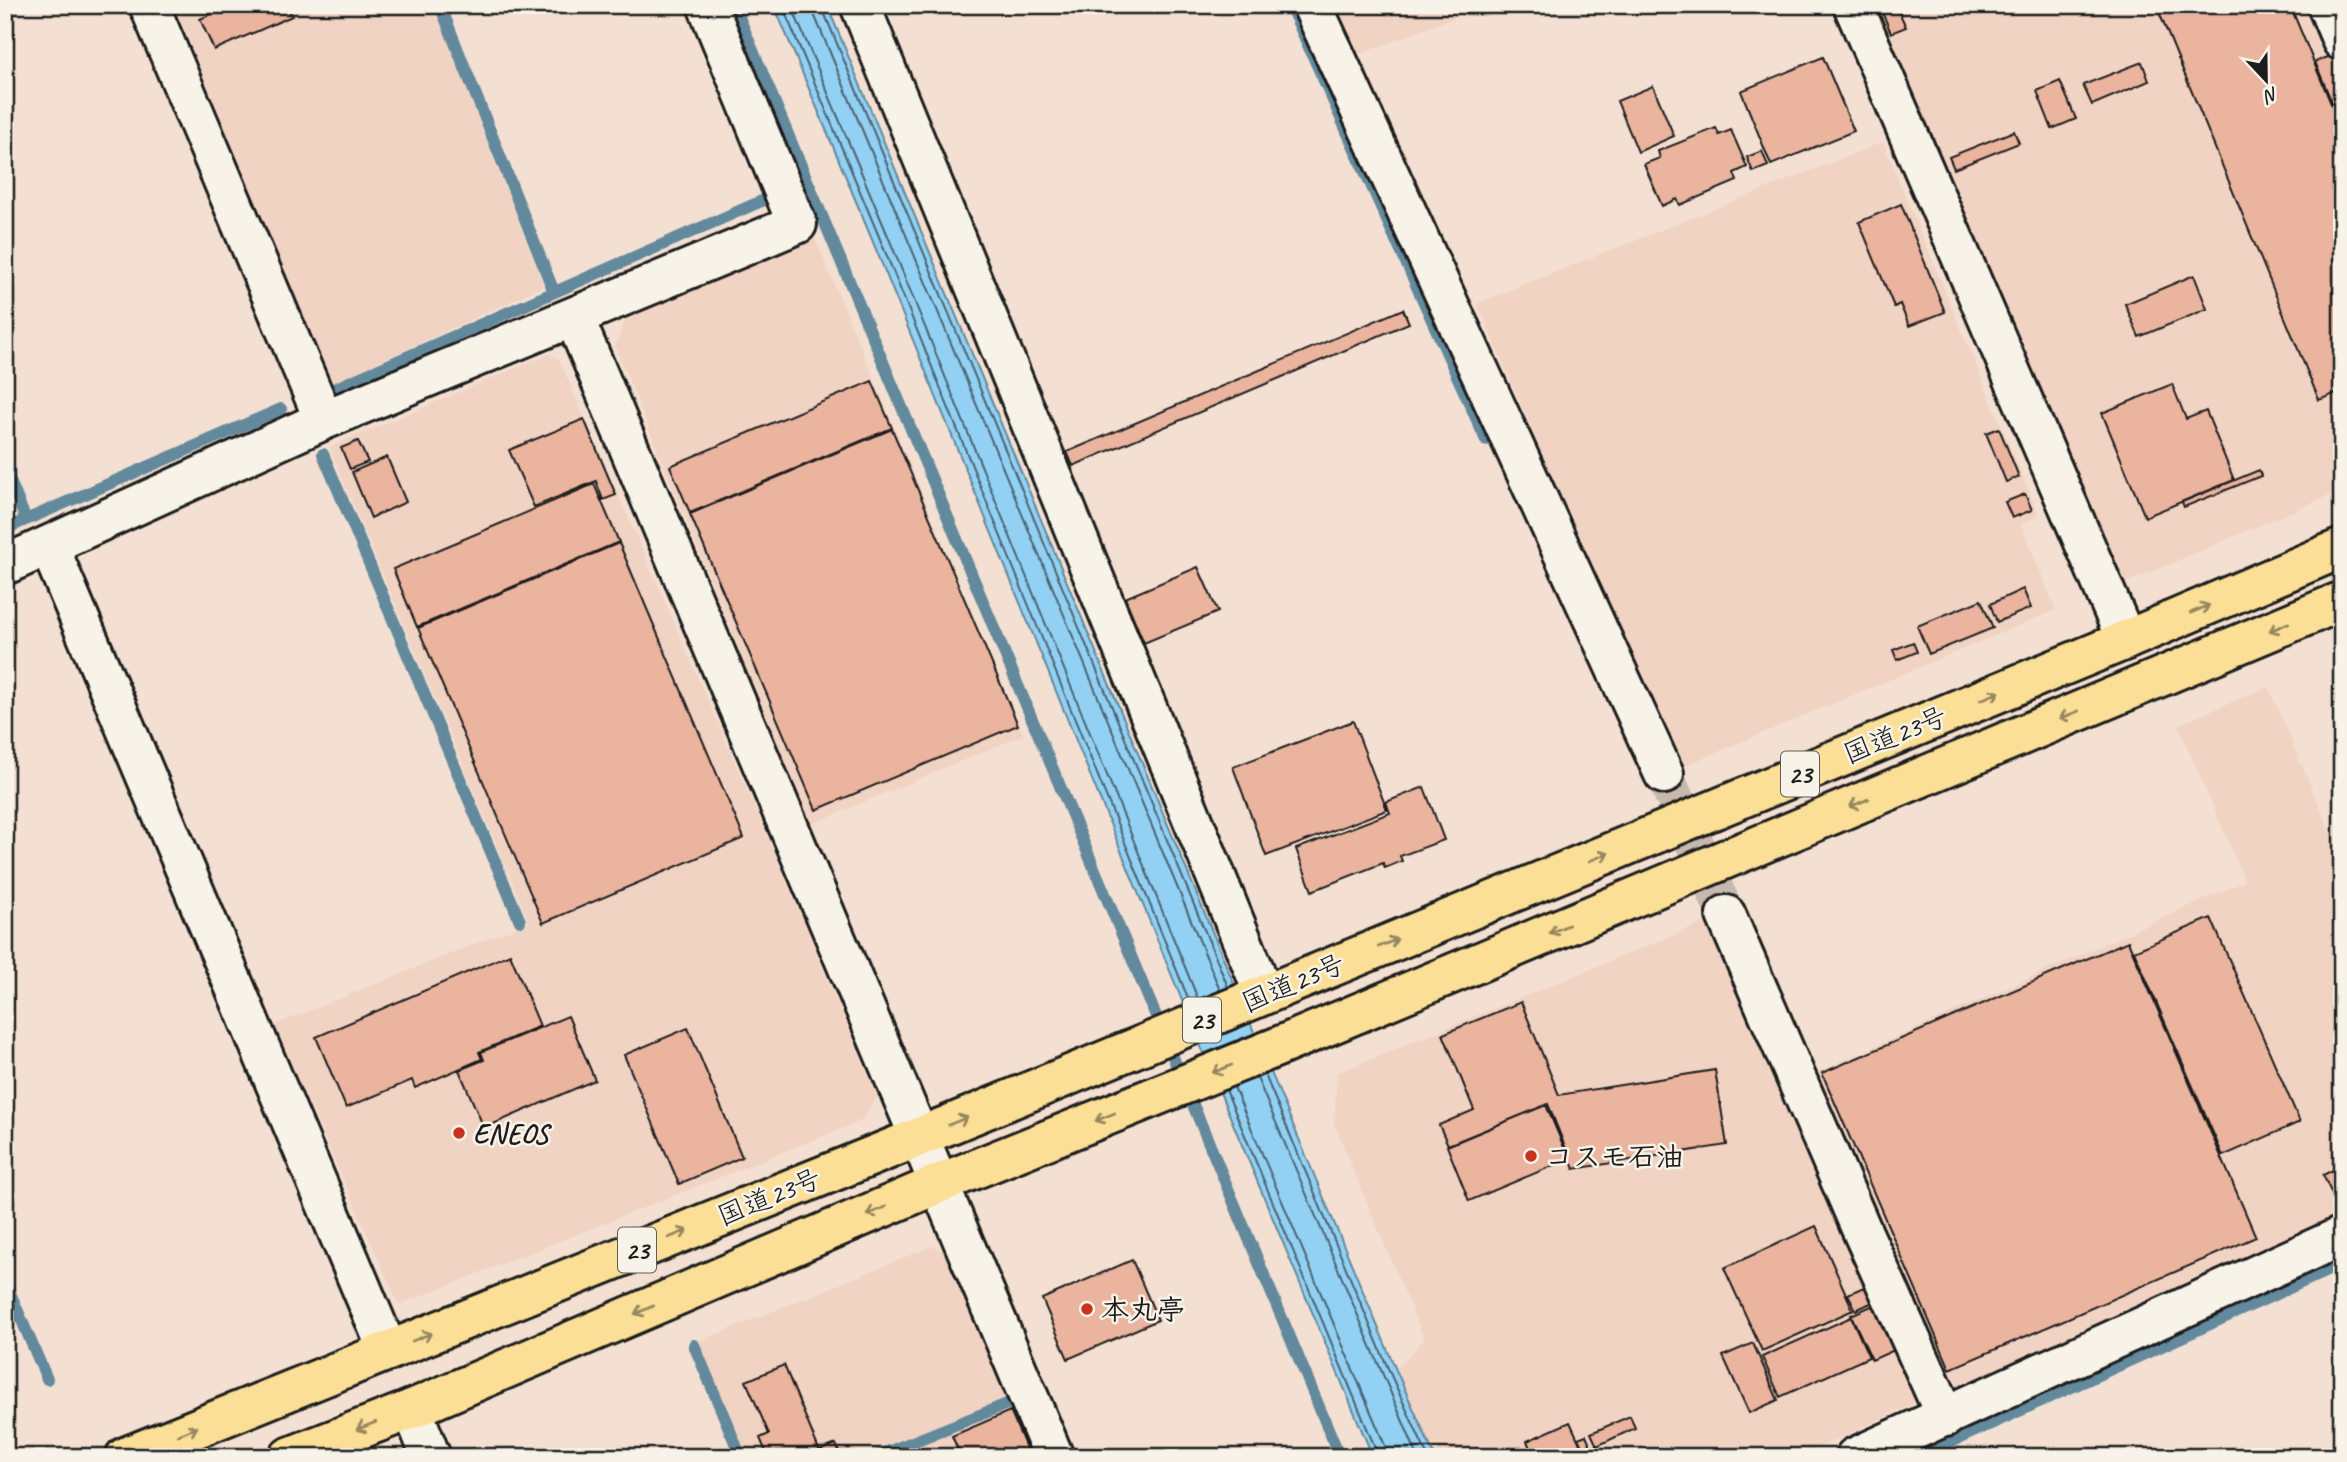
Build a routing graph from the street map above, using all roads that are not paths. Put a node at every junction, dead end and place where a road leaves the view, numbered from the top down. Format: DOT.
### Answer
graph roads {
  1 [pos="149,5"];
  2 [pos="707,5"];
  3 [pos="860,5"];
  4 [pos="1312,5"];
  5 [pos="1853,5"];
  6 [pos="2327,5"];
  7 [pos="2342,41"];
  8 [pos="574,317"];
  9 [pos="324,420"];
  10 [pos="49,547"];
  11 [pos="2342,548"];
  12 [pos="5,565"];
  13 [pos="2342,601"];
  14 [pos="2126,640"];
  15 [pos="1664,774"];
  16 [pos="1726,915"];
  17 [pos="1261,996"];
  18 [pos="919,1137"];
  19 [pos="938,1184"];
  20 [pos="2342,1236"];
  21 [pos="388,1350"];
  22 [pos="412,1409"];
  23 [pos="1946,1417"];
  24 [pos="125,1457"];
  25 [pos="289,1457"];
  26 [pos="431,1457"];
  27 [pos="1054,1457"];
  28 [pos="1855,1457"];
  1 -- 9 [label="street"];
  2 -- 8 [label="street"];
  3 -- 17 [label="street"];
  4 -- 15 [label="street"];
  5 -- 14 [label="street"];
  6 -- 7 [label="street"];
  8 -- 9 [label="street"];
  8 -- 18 [label="street"];
  9 -- 10 [label="street"];
  10 -- 12 [label="street"];
  10 -- 21 [label="street"];
  14 -- 11 [label="highway, 国道23号 / 23, one-way"];
  13 -- 19 [label="highway, 国道23号 / 23, one-way"];
  17 -- 14 [label="highway, 国道23号 / 23, one-way"];
  16 -- 23 [label="street"];
  18 -- 17 [label="highway, 国道23号 / 23, one-way"];
  18 -- 19 [label="street"];
  21 -- 18 [label="highway, 国道23号 / 23, one-way"];
  19 -- 22 [label="highway, 国道23号 / 23, one-way"];
  19 -- 27 [label="street"];
  20 -- 23 [label="street"];
  24 -- 21 [label="highway, 国道23号 / 23, one-way"];
  22 -- 25 [label="highway, 国道23号 / 23, one-way"];
  22 -- 26 [label="street"];
  23 -- 28 [label="street"];
}
